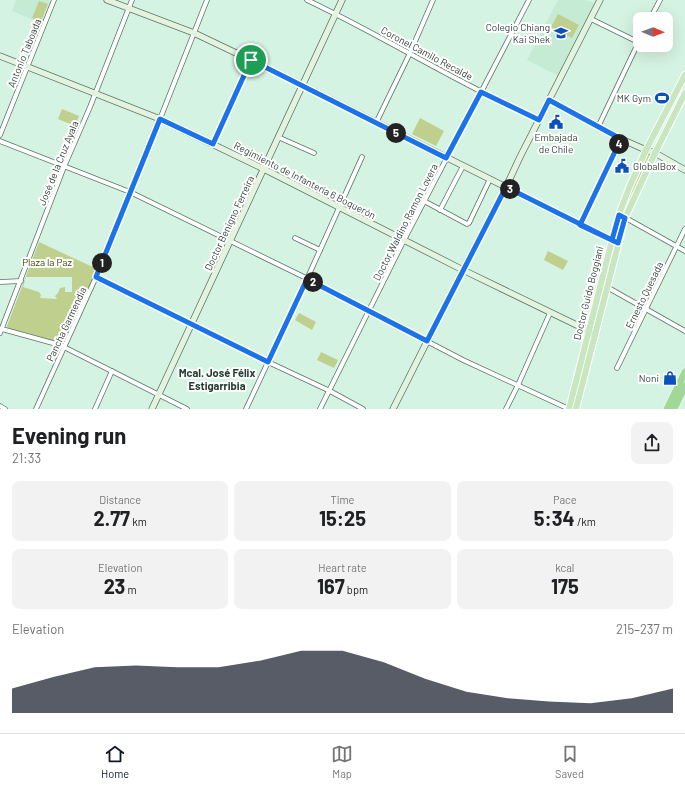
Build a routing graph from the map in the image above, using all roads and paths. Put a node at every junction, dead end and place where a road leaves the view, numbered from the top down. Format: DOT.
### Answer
graph roads {
  1 [pos="54,0"];
  2 [pos="107,0"];
  3 [pos="132,0"];
  4 [pos="207,0"];
  5 [pos="307,0"];
  6 [pos="342,0"];
  7 [pos="433,0"];
  8 [pos="528,0"];
  9 [pos="600,0"];
  10 [pos="660,0"];
  11 [pos="128,8"];
  12 [pos="654,12"];
  13 [pos="336,14"];
  14 [pos="591,18"];
  15 [pos="194,33"];
  16 [pos="633,39"];
  17 [pos="634,52"];
  18 [pos="410,53"];
  19 [pos="0,56"];
  20 [pos="251,60"];
  21 [pos="28,68"];
  22 [pos="685,75"];
  23 [pos="302,86"];
  24 [pos="481,92"];
  25 [pos="676,92"];
  26 [pos="95,93"];
  27 [pos="685,95"];
  28 [pos="549,100"];
  29 [pos="160,119"];
  30 [pos="539,120"];
  31 [pos="376,123"];
  32 [pos="598,127"];
  33 [pos="0,135"];
  34 [pos="278,137"];
  35 [pos="621,139"];
  36 [pos="0,141"];
  37 [pos="213,144"];
  38 [pos="646,150"];
  39 [pos="654,152"];
  40 [pos="314,153"];
  41 [pos="362,157"];
  42 [pos="446,158"];
  43 [pos="463,166"];
  44 [pos="64,167"];
  45 [pos="264,169"];
  46 [pos="685,170"];
  47 [pos="490,179"];
  48 [pos="506,187"];
  49 [pos="130,192"];
  50 [pos="424,201"];
  51 [pos="340,207"];
  52 [pos="440,210"];
  53 [pos="622,216"];
  54 [pos="580,225"];
  55 [pos="685,229"];
  56 [pos="296,238"];
  57 [pos="404,240"];
  58 [pos="612,240"];
  59 [pos="230,241"];
  60 [pos="618,243"];
  61 [pos="677,246"];
  62 [pos="320,250"];
  63 [pos="685,251"];
  64 [pos="463,270"];
  65 [pos="96,277"];
  66 [pos="307,279"];
  67 [pos="21,280"];
  68 [pos="0,282"];
  69 [pos="604,286"];
  70 [pos="646,310"];
  71 [pos="368,311"];
  72 [pos="550,313"];
  73 [pos="192,324"];
  74 [pos="1,331"];
  75 [pos="589,331"];
  76 [pos="685,331"];
  77 [pos="596,333"];
  78 [pos="427,341"];
  79 [pos="64,347"];
  80 [pos="268,362"];
  81 [pos="617,368"];
  82 [pos="112,371"];
  83 [pos="685,372"];
  84 [pos="518,385"];
  85 [pos="685,386"];
  86 [pos="330,391"];
  87 [pos="159,395"];
  88 [pos="0,406"];
  89 [pos="5,409"];
  90 [pos="36,409"];
  91 [pos="95,409"];
  92 [pos="152,409"];
  93 [pos="187,409"];
  94 [pos="246,409"];
  95 [pos="320,409"];
  96 [pos="362,409"];
  97 [pos="393,409"];
  98 [pos="506,409"];
  99 [pos="569,409"];
  100 [pos="576,409"];
  101 [pos="667,409"];
  102 [pos="674,409"];
  1 -- 21 [label="street, Antonio Taboada"];
  2 -- 11 [label="street"];
  3 -- 11 [label="street, José de la Cruz Ayala"];
  4 -- 15 [label="street, Pancha Garmendia"];
  5 -- 13 [label="street, Coronel Camilo Recalde"];
  6 -- 13 [label="street, Doctor Benigno Ferreira"];
  7 -- 18 [label="street"];
  8 -- 24 [label="street, Doctor Waldino Ramon Lovera"];
  9 -- 14 [label="street"];
  10 -- 12 [label="street"];
  11 -- 15 [label="street"];
  11 -- 26 [label="street, José de la Cruz Ayala"];
  13 -- 18 [label="street, Coronel Camilo Recalde"];
  13 -- 23 [label="street, Doctor Benigno Ferreira"];
  14 -- 16 [label="street"];
  14 -- 28 [label="street"];
  15 -- 20 [label="street"];
  15 -- 29 [label="street, Pancha Garmendia"];
  17 -- 32 [label="street"];
  18 -- 24 [label="street, Coronel Camilo Recalde"];
  18 -- 31 [label="street"];
  19 -- 21 [label="street, Regimiento de Infantería 6 Boquerón"];
  20 -- 23 [label="street"];
  20 -- 37 [label="street"];
  21 -- 26 [label="street, Regimiento de Infantería 6 Boquerón"];
  21 -- 33 [label="street, Antonio Taboada"];
  22 -- 25 [label="main road, Doctor Guido Boggiani"];
  23 -- 31 [label="street"];
  23 -- 34 [label="street, Doctor Benigno Ferreira"];
  24 -- 30 [label="street, Coronel Camilo Recalde"];
  24 -- 42 [label="street, Doctor Waldino Ramon Lovera"];
  25 -- 27 [label="street"];
  25 -- 38 [label="main road, Doctor Guido Boggiani"];
  26 -- 29 [label="street, Regimiento de Infantería 6 Boquerón"];
  26 -- 44 [label="street, José de la Cruz Ayala"];
  27 -- 39 [label="main road, Doctor Guido Boggiani"];
  28 -- 30 [label="street"];
  28 -- 32 [label="street"];
  29 -- 37 [label="street, Regimiento de Infantería 6 Boquerón"];
  29 -- 49 [label="street, Pancha Garmendia"];
  30 -- 48 [label="street"];
  31 -- 42 [label="street"];
  32 -- 35 [label="street"];
  34 -- 40 [label="street"];
  34 -- 45 [label="street, Doctor Benigno Ferreira"];
  35 -- 38 [label="street"];
  35 -- 54 [label="street"];
  36 -- 44 [label="street"];
  37 -- 45 [label="street, Regimiento de Infantería 6 Boquerón"];
  38 -- 39 [label="street"];
  38 -- 53 [label="main road, Doctor Guido Boggiani"];
  39 -- 46 [label="street"];
  39 -- 53 [label="main road, Doctor Guido Boggiani"];
  41 -- 51 [label="street"];
  42 -- 43 [label="street"];
  42 -- 50 [label="street, Doctor Waldino Ramon Lovera"];
  43 -- 47 [label="street"];
  43 -- 52 [label="street"];
  44 -- 49 [label="street"];
  44 -- 67 [label="street, José de la Cruz Ayala"];
  45 -- 51 [label="street, Regimiento de Infantería 6 Boquerón"];
  45 -- 59 [label="street, Doctor Benigno Ferreira"];
  47 -- 48 [label="street"];
  47 -- 52 [label="street"];
  48 -- 54 [label="street"];
  48 -- 64 [label="street"];
  49 -- 59 [label="street"];
  49 -- 65 [label="street, Pancha Garmendia"];
  50 -- 52 [label="street"];
  50 -- 57 [label="street, Doctor Waldino Ramon Lovera"];
  51 -- 57 [label="street, Regimiento de Infantería 6 Boquerón"];
  51 -- 62 [label="street"];
  53 -- 58 [label="main road, Doctor Guido Boggiani"];
  53 -- 60 [label="main road, Doctor Guido Boggiani"];
  53 -- 61 [label="street"];
  54 -- 58 [label="street"];
  55 -- 61 [label="street, Ernesto Quesada"];
  56 -- 62 [label="street"];
  57 -- 64 [label="street, Regimiento de Infantería 6 Boquerón"];
  57 -- 71 [label="street, Doctor Waldino Ramon Lovera"];
  58 -- 60 [label="street"];
  58 -- 69 [label="main road, Doctor Guido Boggiani"];
  59 -- 66 [label="street"];
  59 -- 73 [label="street, Doctor Benigno Ferreira"];
  60 -- 69 [label="main road, Doctor Guido Boggiani"];
  61 -- 63 [label="street"];
  61 -- 70 [label="street, Ernesto Quesada"];
  62 -- 66 [label="street"];
  64 -- 72 [label="street, Regimiento de Infantería 6 Boquerón"];
  64 -- 78 [label="street"];
  65 -- 73 [label="street"];
  65 -- 79 [label="street, Pancha Garmendia"];
  66 -- 71 [label="street"];
  66 -- 80 [label="street"];
  67 -- 68 [label="street"];
  67 -- 74 [label="street, José de la Cruz Ayala"];
  69 -- 70 [label="street"];
  69 -- 75 [label="main road, Doctor Guido Boggiani"];
  69 -- 77 [label="main road, Doctor Guido Boggiani"];
  70 -- 76 [label="street"];
  70 -- 81 [label="street, Ernesto Quesada"];
  71 -- 78 [label="street"];
  71 -- 86 [label="street, Doctor Waldino Ramon Lovera"];
  72 -- 75 [label="street, Regimiento de Infantería 6 Boquerón"];
  72 -- 84 [label="street"];
  73 -- 80 [label="street"];
  73 -- 87 [label="street, Doctor Benigno Ferreira"];
  74 -- 79 [label="street"];
  75 -- 77 [label="street, Regimiento de Infantería 6 Boquerón"];
  75 -- 99 [label="main road, Doctor Guido Boggiani"];
  77 -- 100 [label="main road, Doctor Guido Boggiani"];
  78 -- 84 [label="street"];
  78 -- 97 [label="street"];
  79 -- 82 [label="street"];
  79 -- 90 [label="street, Pancha Garmendia"];
  80 -- 86 [label="street"];
  80 -- 94 [label="street"];
  82 -- 87 [label="street"];
  82 -- 91 [label="street"];
  83 -- 101 [label="highway"];
  84 -- 98 [label="street"];
  84 -- 99 [label="street"];
  85 -- 102 [label="highway"];
  86 -- 95 [label="street, Doctor Waldino Ramon Lovera"];
  86 -- 96 [label="street"];
  87 -- 92 [label="street, Doctor Benigno Ferreira"];
  87 -- 93 [label="street"];
  88 -- 89 [label="street"];
}
